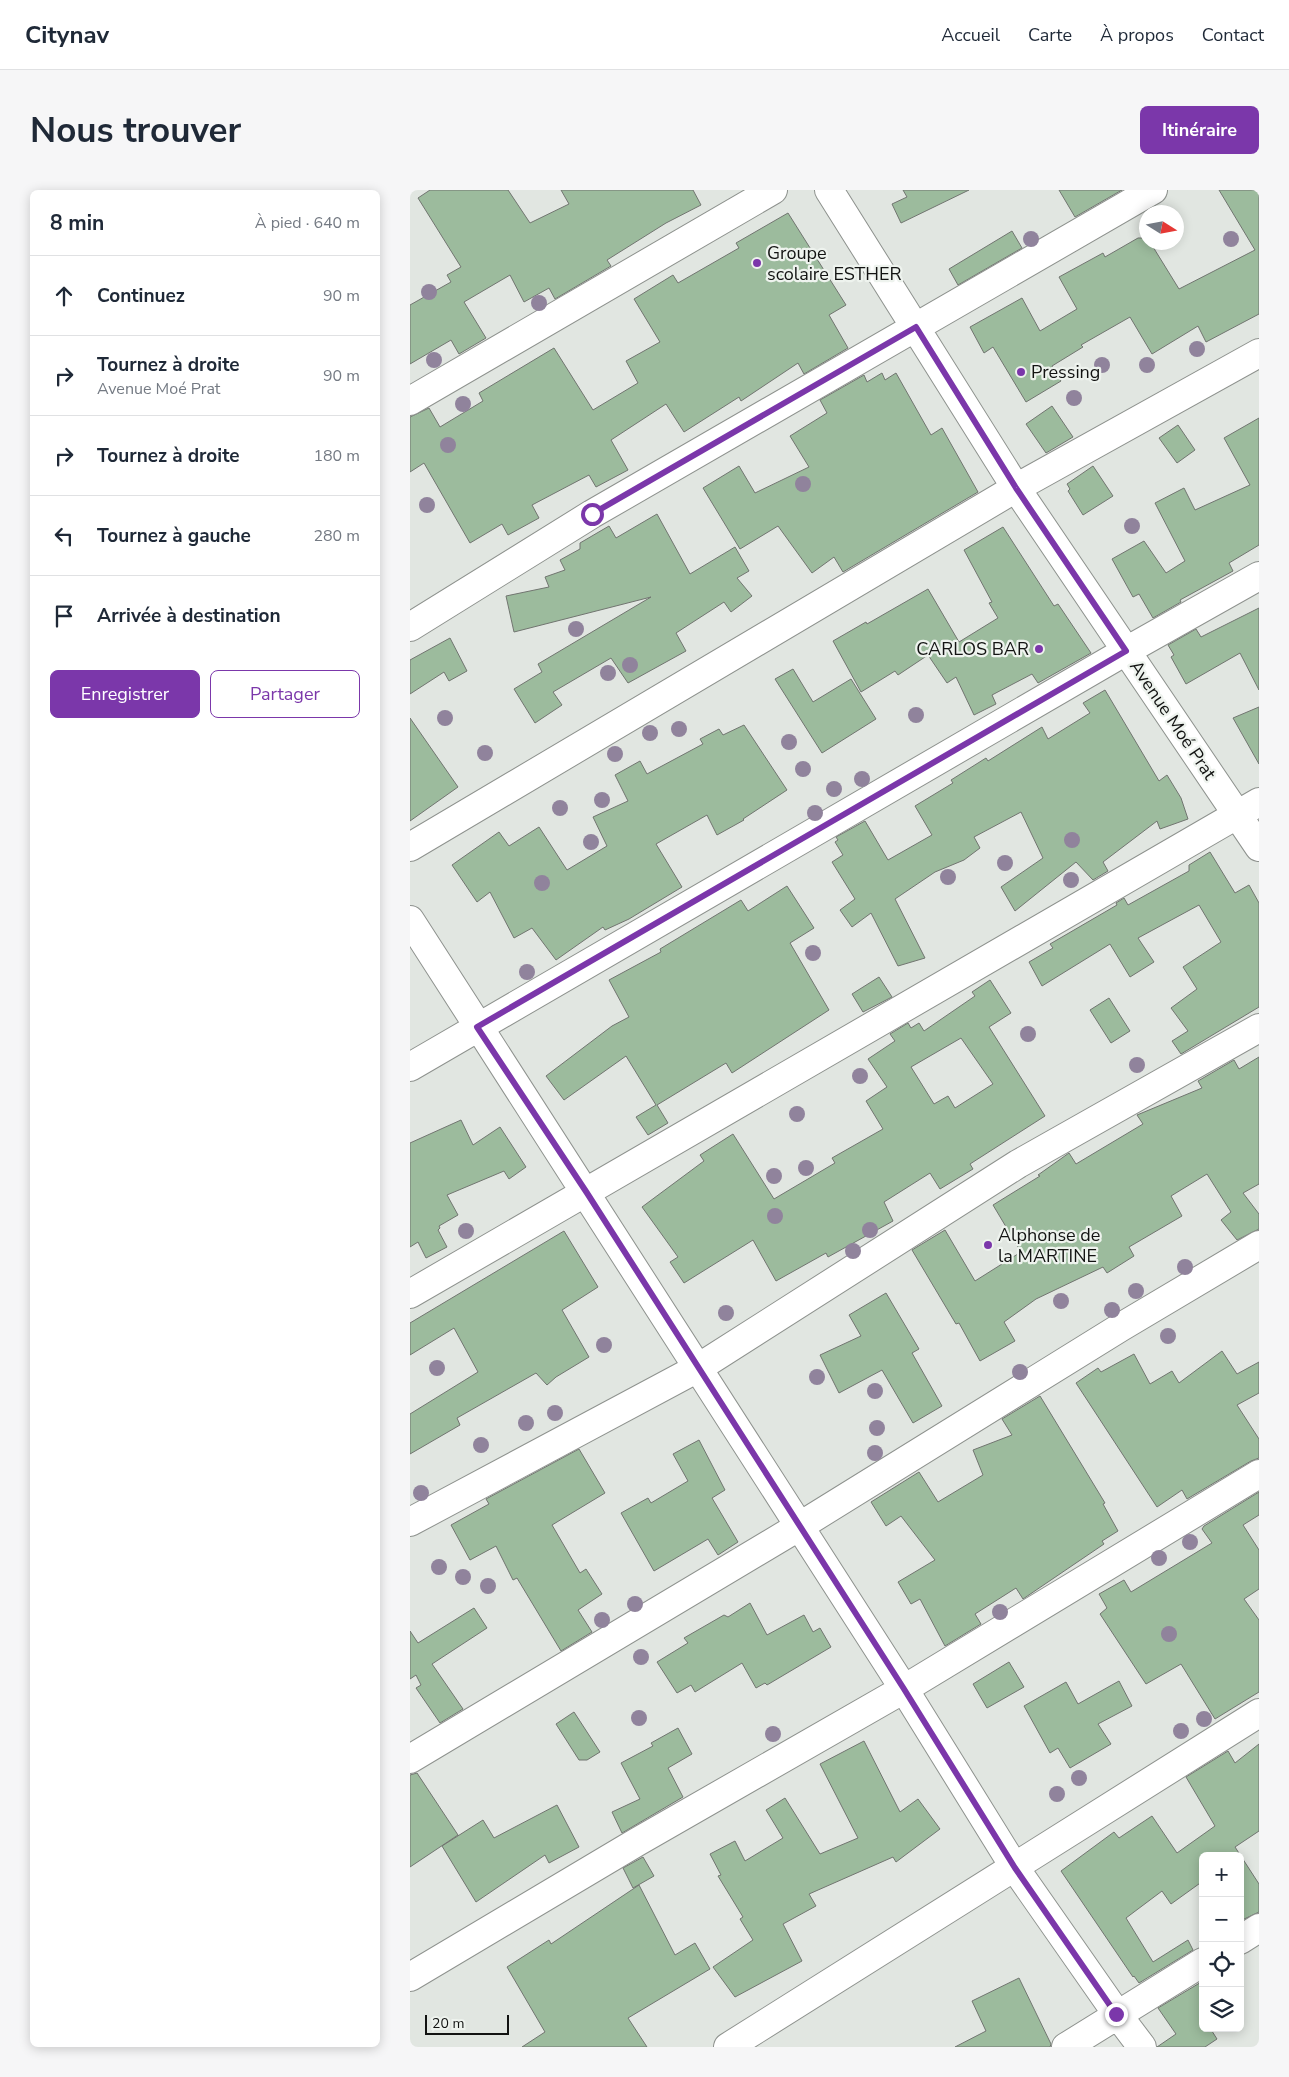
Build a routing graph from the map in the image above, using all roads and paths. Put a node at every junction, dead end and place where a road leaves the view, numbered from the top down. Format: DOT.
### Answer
graph roads {
  1 [pos="774,190"];
  2 [pos="829,190"];
  3 [pos="1153,190"];
  4 [pos="916,327"];
  5 [pos="1259,353"];
  6 [pos="410,401"];
  7 [pos="1016,488"];
  8 [pos="1259,576"];
  9 [pos="410,627"];
  10 [pos="1126,651"];
  11 [pos="1248,808"];
  12 [pos="410,847"];
  13 [pos="1259,847"];
  14 [pos="410,920"];
  15 [pos="477,1027"];
  16 [pos="1259,1028"];
  17 [pos="410,1068"];
  18 [pos="587,1193"];
  19 [pos="1259,1245"];
  20 [pos="410,1294"];
  21 [pos="698,1368"];
  22 [pos="1259,1474"];
  23 [pos="410,1522"];
  24 [pos="800,1526"];
  25 [pos="904,1689"];
  26 [pos="1259,1713"];
  27 [pos="410,1759"];
  28 [pos="1015,1868"];
  29 [pos="1259,1928"];
  30 [pos="1244,1937"];
  31 [pos="1199,1964"];
  32 [pos="410,1977"];
  33 [pos="1116,2014"];
  34 [pos="728,2047"];
  35 [pos="1066,2047"];
  36 [pos="1142,2047"];
  1 -- 6 [label="street"];
  2 -- 4 [label="street, Avenue Moé Prat"];
  3 -- 4 [label="street"];
  4 -- 7 [label="street, Avenue Moé Prat"];
  4 -- 9 [label="street"];
  5 -- 7 [label="street"];
  7 -- 10 [label="street, Avenue Moé Prat"];
  7 -- 12 [label="street"];
  8 -- 10 [label="street"];
  10 -- 11 [label="street, Avenue Moé Prat"];
  10 -- 15 [label="street"];
  11 -- 13 [label="street, Avenue Moé Prat"];
  11 -- 18 [label="street"];
  14 -- 15 [label="street"];
  15 -- 17 [label="street"];
  15 -- 18 [label="street"];
  16 -- 21 [label="street"];
  18 -- 20 [label="street"];
  18 -- 21 [label="street"];
  19 -- 24 [label="street"];
  21 -- 23 [label="street"];
  21 -- 24 [label="street"];
  22 -- 25 [label="street"];
  24 -- 25 [label="street"];
  24 -- 27 [label="street"];
  25 -- 28 [label="street"];
  25 -- 32 [label="street"];
  26 -- 28 [label="street"];
  28 -- 33 [label="street"];
  28 -- 34 [label="street"];
  29 -- 30 [label="street"];
  31 -- 33 [label="street"];
  33 -- 35 [label="street"];
  33 -- 36 [label="street"];
}
